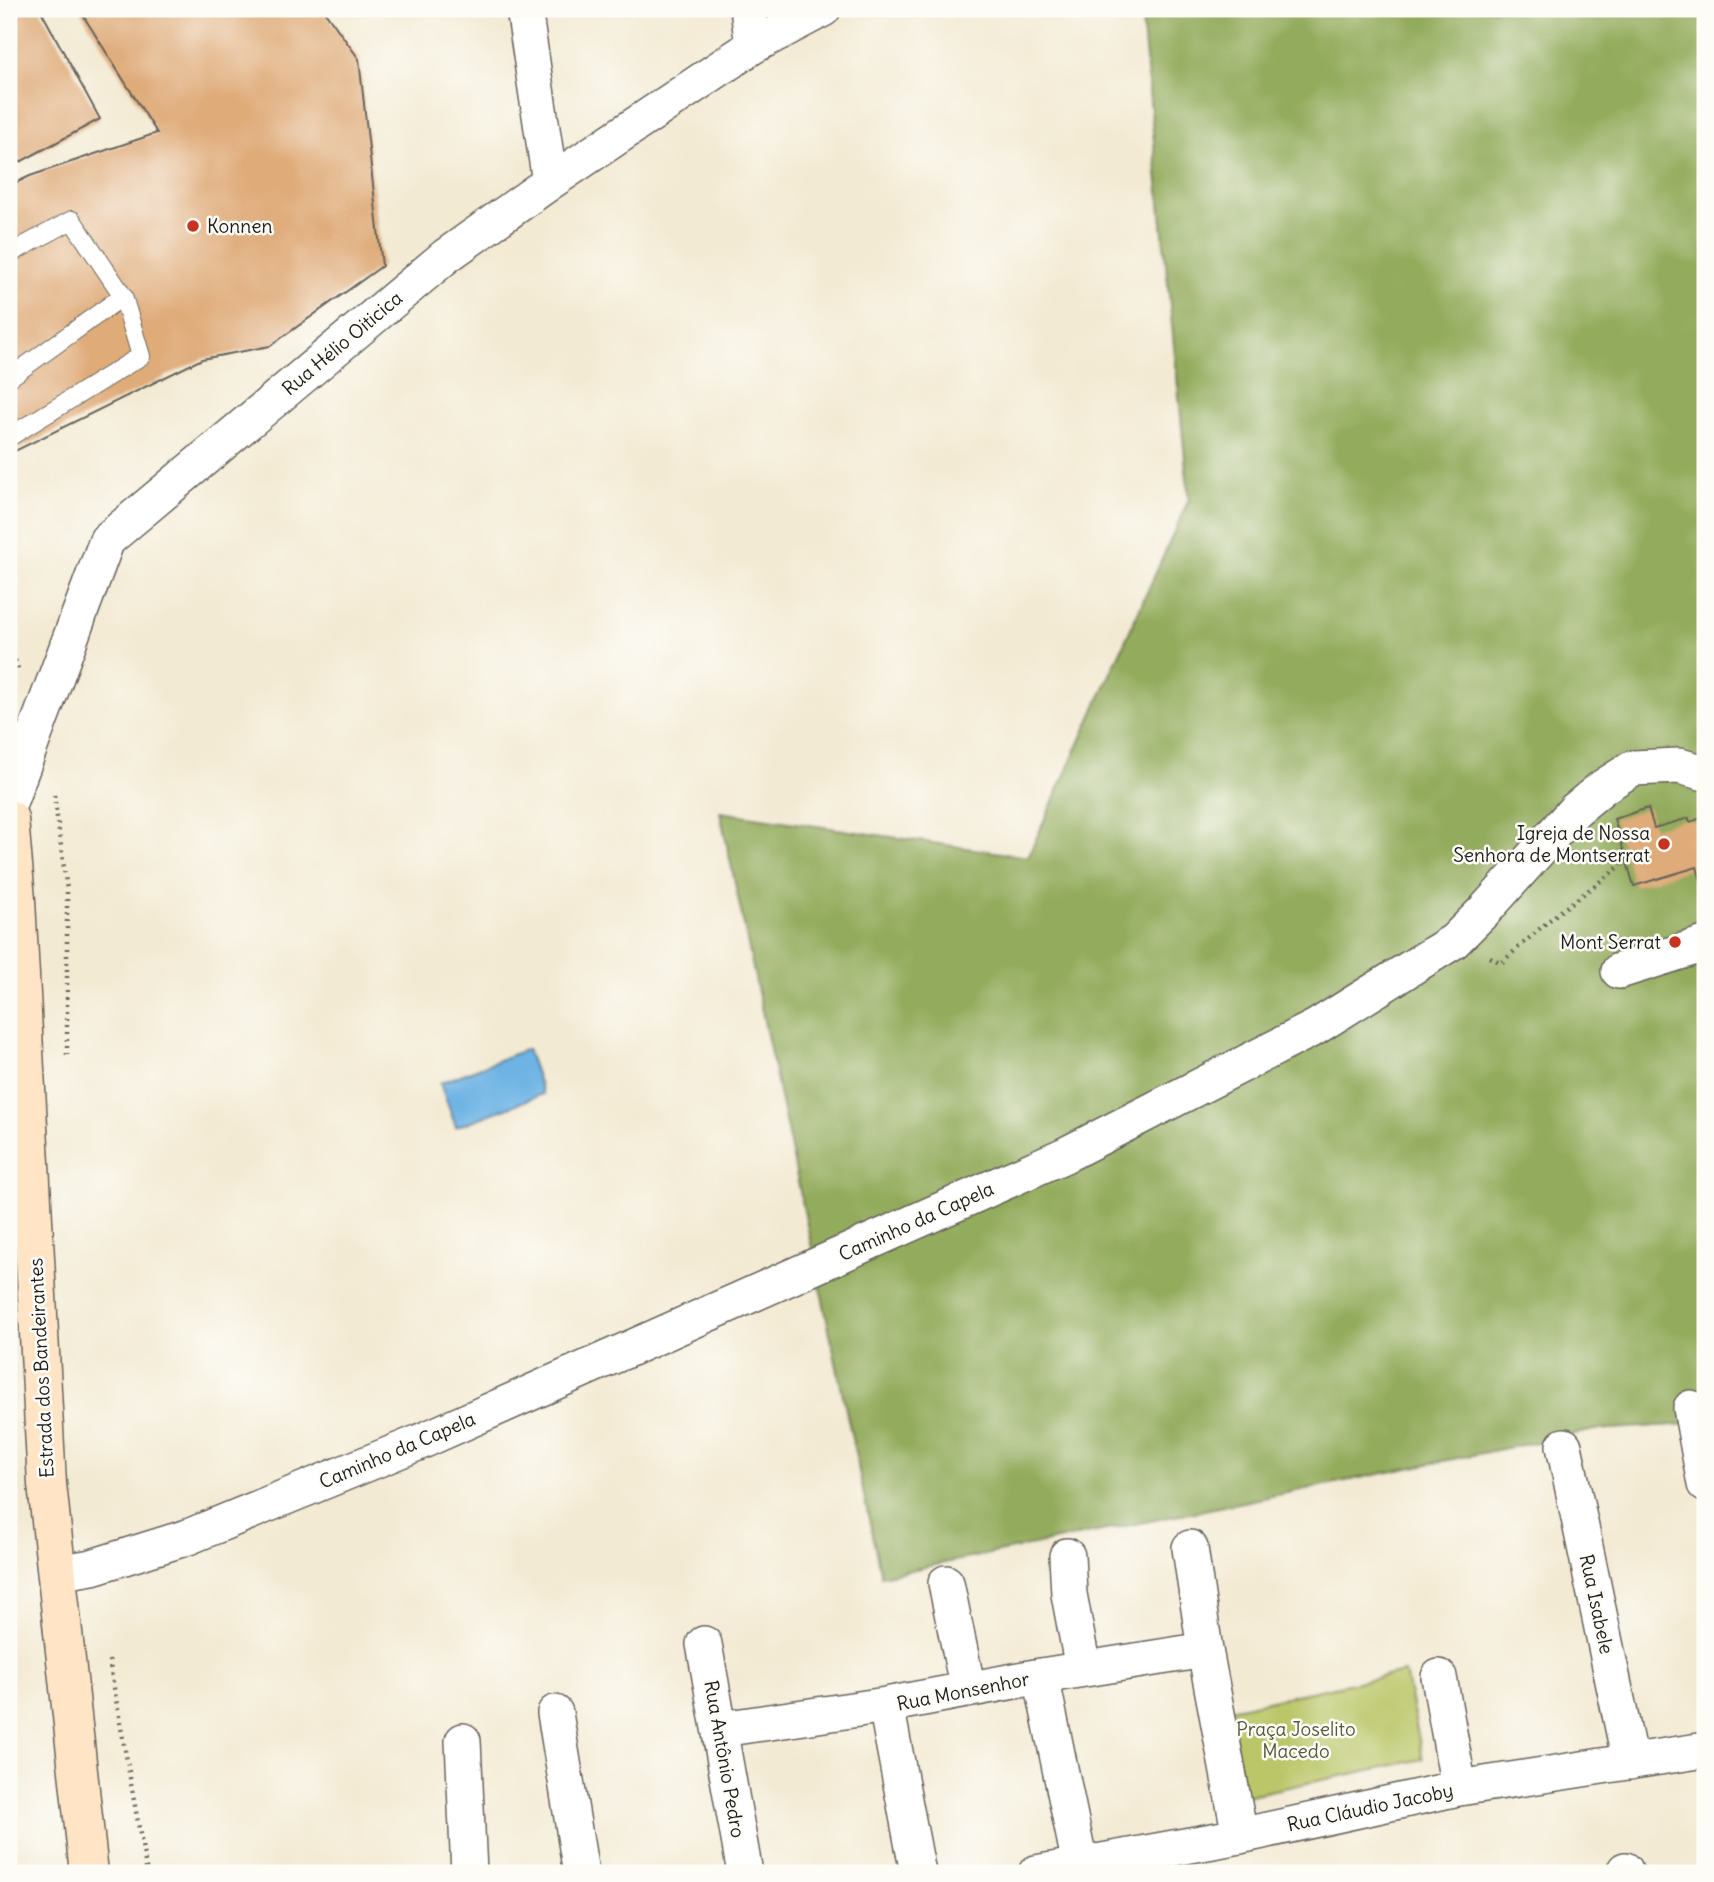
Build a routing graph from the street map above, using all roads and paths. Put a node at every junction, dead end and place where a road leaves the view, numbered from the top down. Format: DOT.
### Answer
graph roads {
  1 [pos="524,9"];
  2 [pos="748,9"];
  3 [pos="823,9"];
  4 [pos="753,46"];
  5 [pos="550,182"];
  6 [pos="9,254"];
  7 [pos="123,296"];
  8 [pos="9,378"];
  9 [pos="9,437"];
  10 [pos="9,640"];
  11 [pos="36,726"];
  12 [pos="1705,773"];
  13 [pos="53,790"];
  14 [pos="9,803"];
  15 [pos="9,819"];
  16 [pos="1627,860"];
  17 [pos="13,902"];
  18 [pos="1705,944"];
  19 [pos="1482,953"];
  20 [pos="1619,971"];
  21 [pos="67,1065"];
  22 [pos="1691,1408"];
  23 [pos="1564,1446"];
  24 [pos="1705,1484"];
  25 [pos="1190,1548"];
  26 [pos="1068,1556"];
  27 [pos="57,1573"];
  28 [pos="946,1583"];
  29 [pos="704,1644"];
  30 [pos="107,1647"];
  31 [pos="1205,1650"];
  32 [pos="1083,1669"];
  33 [pos="1041,1676"];
  34 [pos="1439,1677"];
  35 [pos="968,1690"];
  36 [pos="886,1705"];
  37 [pos="555,1713"];
  38 [pos="721,1729"];
  39 [pos="463,1741"];
  40 [pos="1705,1750"];
  41 [pos="1630,1762"];
  42 [pos="1459,1788"];
  43 [pos="1240,1836"];
  44 [pos="1080,1866"];
  45 [pos="89,1873"];
  46 [pos="147,1873"];
  47 [pos="469,1873"];
  48 [pos="581,1873"];
  49 [pos="746,1873"];
  50 [pos="918,1873"];
  51 [pos="1036,1873"];
  1 -- 5 [label="street"];
  2 -- 4 [label="street"];
  3 -- 4 [label="street, Rua Hélio Oiticica"];
  4 -- 5 [label="street, Rua Hélio Oiticica"];
  5 -- 11 [label="street, Rua Hélio Oiticica"];
  6 -- 7 [label="lane"];
  7 -- 8 [label="lane"];
  7 -- 9 [label="lane"];
  10 -- 11 [label="path"];
  11 -- 14 [label="street, Rua Hélio Oiticica"];
  12 -- 27 [label="street, Caminho da Capela"];
  13 -- 21 [label="path"];
  15 -- 17 [label="main road, Estrada dos Bandeirantes"];
  16 -- 19 [label="path"];
  17 -- 27 [label="main road, Estrada dos Bandeirantes"];
  18 -- 20 [label="street"];
  22 -- 24 [label="street"];
  23 -- 41 [label="street, Rua Isabele"];
  25 -- 31 [label="street"];
  26 -- 32 [label="street"];
  27 -- 45 [label="main road, Estrada dos Bandeirantes"];
  28 -- 35 [label="street"];
  29 -- 38 [label="street, Rua Antônio Pedro"];
  30 -- 46 [label="path"];
  31 -- 32 [label="street, Rua Monsenhor"];
  31 -- 43 [label="street"];
  32 -- 33 [label="street, Rua Monsenhor"];
  33 -- 35 [label="street, Rua Monsenhor"];
  33 -- 44 [label="street"];
  34 -- 42 [label="street"];
  35 -- 36 [label="street, Rua Monsenhor"];
  36 -- 38 [label="street, Rua Monsenhor"];
  36 -- 50 [label="street"];
  37 -- 48 [label="street"];
  38 -- 49 [label="street, Rua Antônio Pedro"];
  39 -- 47 [label="street"];
  40 -- 41 [label="street, Rua Cláudio Jacoby"];
  41 -- 42 [label="street, Rua Cláudio Jacoby"];
  42 -- 43 [label="street, Rua Cláudio Jacoby"];
  43 -- 44 [label="street, Rua Cláudio Jacoby"];
  44 -- 51 [label="street, Rua Cláudio Jacoby"];
}
